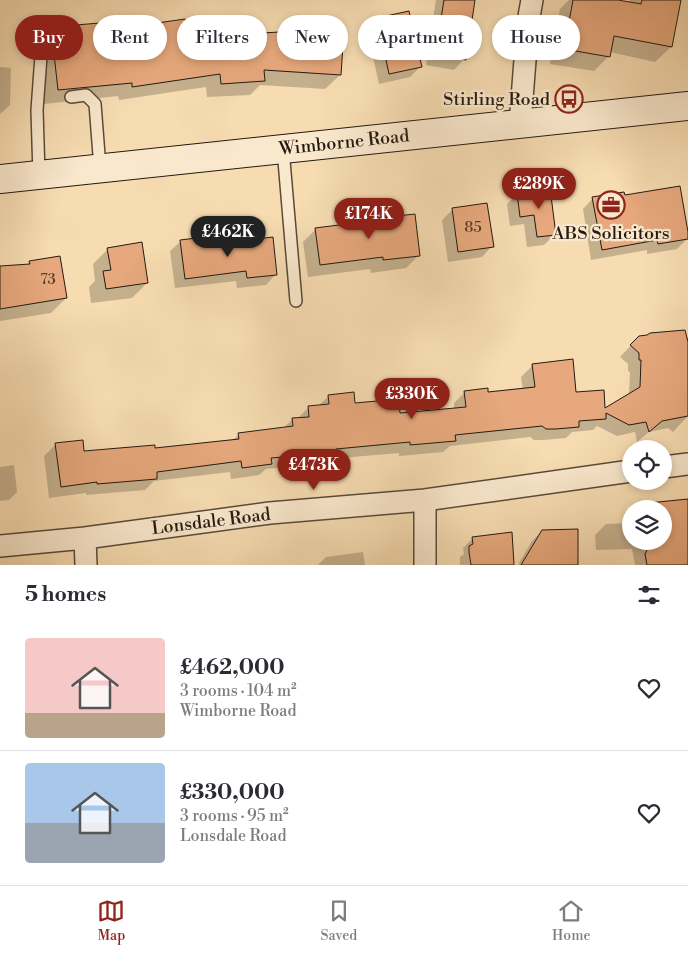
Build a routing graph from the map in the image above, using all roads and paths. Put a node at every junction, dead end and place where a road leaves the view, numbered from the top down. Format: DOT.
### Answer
graph roads {
  1 [pos="532,0"];
  2 [pos="41,60"];
  3 [pos="70,96"];
  4 [pos="688,106"];
  5 [pos="520,124"];
  6 [pos="283,149"];
  7 [pos="100,168"];
  8 [pos="39,175"];
  9 [pos="0,179"];
  10 [pos="296,300"];
  11 [pos="688,464"];
  12 [pos="672,466"];
  13 [pos="622,472"];
  14 [pos="425,500"];
  15 [pos="85,538"];
  16 [pos="0,546"];
  17 [pos="86,565"];
  18 [pos="425,565"];
  1 -- 5 [label="street"];
  2 -- 8 [label="lane"];
  3 -- 7 [label="lane"];
  4 -- 5 [label="street, Wimborne Road"];
  5 -- 6 [label="street, Wimborne Road"];
  6 -- 7 [label="street, Wimborne Road"];
  6 -- 10 [label="lane"];
  7 -- 8 [label="street, Wimborne Road"];
  8 -- 9 [label="street, Wimborne Road"];
  11 -- 12 [label="street"];
  13 -- 14 [label="street, Lonsdale Road"];
  14 -- 15 [label="street, Lonsdale Road"];
  14 -- 18 [label="street"];
  15 -- 16 [label="street, Lonsdale Road"];
  15 -- 17 [label="street"];
}
